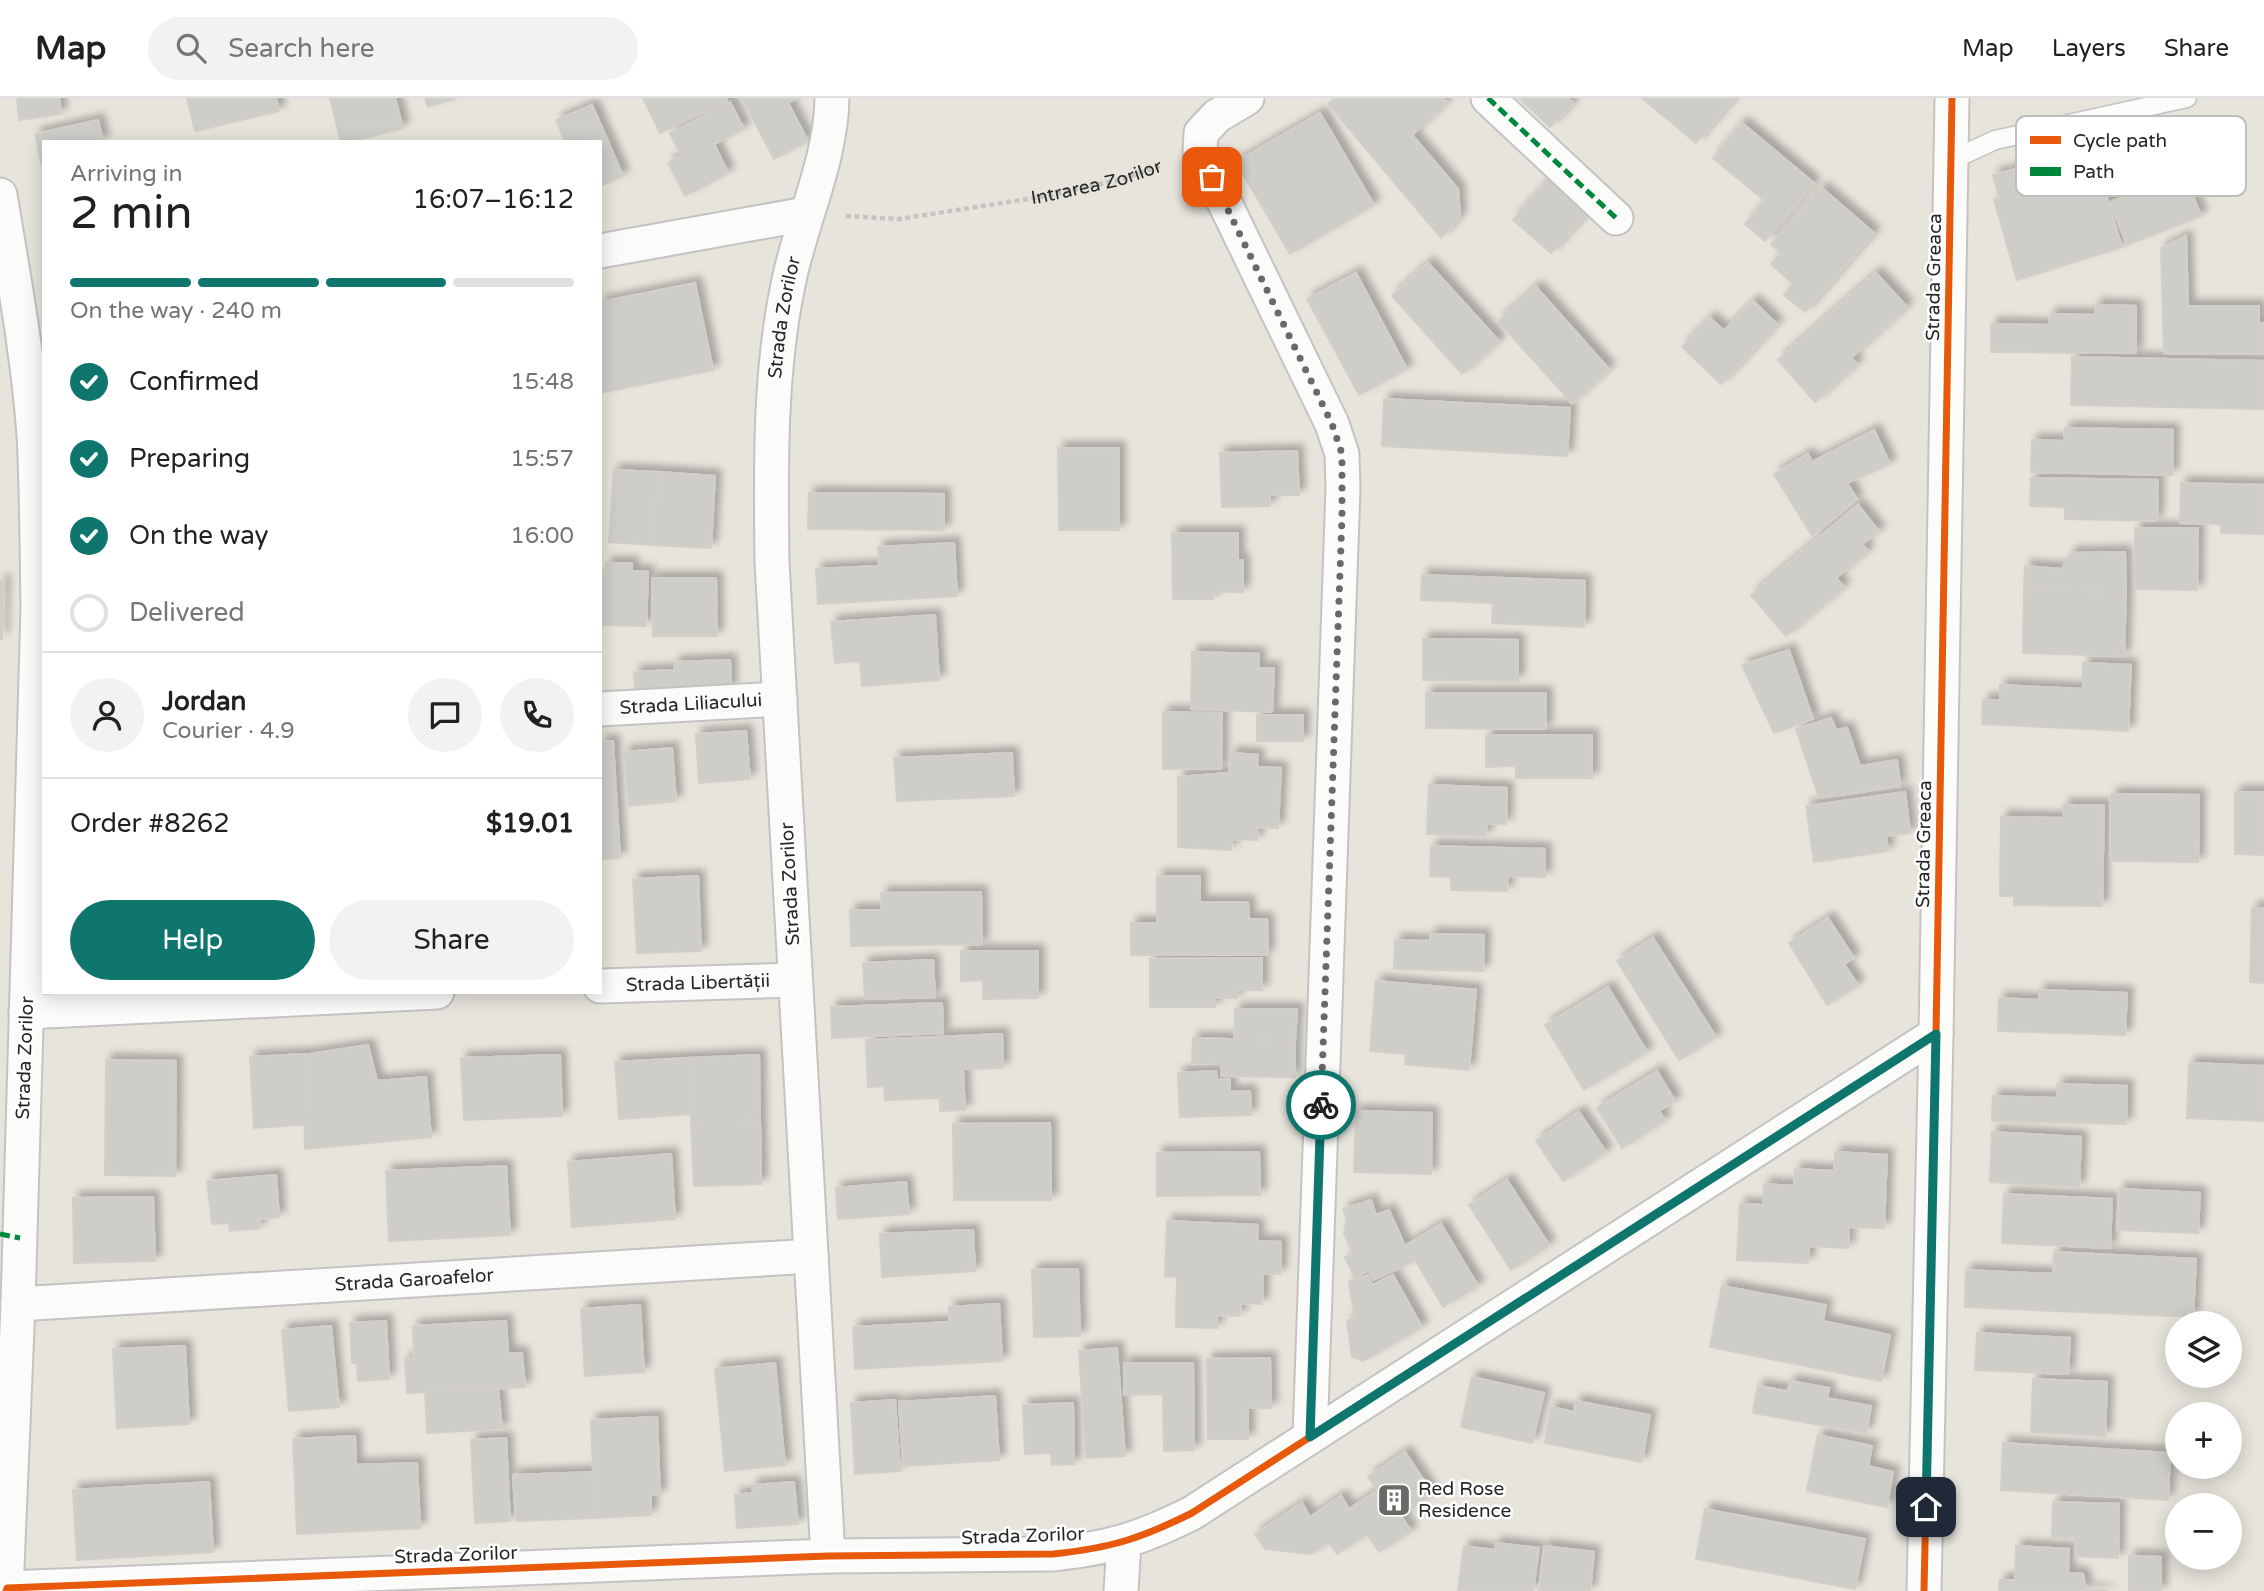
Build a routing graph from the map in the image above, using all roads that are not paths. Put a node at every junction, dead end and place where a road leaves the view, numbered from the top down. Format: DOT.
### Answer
graph roads {
  1 [pos="832,98"];
  2 [pos="1247,98"];
  3 [pos="1488,98"];
  4 [pos="1952,98"];
  5 [pos="2188,98"];
  6 [pos="2105,116"];
  7 [pos="2016,135"];
  8 [pos="1952,160"];
  9 [pos="0,195"];
  10 [pos="806,214"];
  11 [pos="1616,218"];
  12 [pos="602,251"];
  13 [pos="35,358"];
  14 [pos="780,699"];
  15 [pos="602,709"];
  16 [pos="39,726"];
  17 [pos="794,980"];
  18 [pos="602,986"];
  19 [pos="398,994"];
  20 [pos="26,1013"];
  21 [pos="1936,1034"];
  22 [pos="10,1236"];
  23 [pos="811,1256"];
  24 [pos="18,1304"];
  25 [pos="1310,1437"];
  26 [pos="1124,1543"];
  27 [pos="828,1556"];
  28 [pos="7,1590"];
  29 [pos="1121,1591"];
  30 [pos="1924,1591"];
  1 -- 10 [label="street, Strada Zorilor"];
  2 -- 25 [label="street"];
  3 -- 11 [label="street"];
  4 -- 8 [label="street, Strada Greaca"];
  5 -- 6 [label="lane"];
  7 -- 8 [label="lane"];
  8 -- 21 [label="street, Strada Greaca"];
  9 -- 13 [label="street, Strada Zorilor"];
  10 -- 12 [label="street"];
  10 -- 14 [label="street, Strada Zorilor"];
  13 -- 16 [label="street, Strada Zorilor"];
  14 -- 15 [label="street, Strada Liliacului"];
  14 -- 17 [label="street, Strada Zorilor"];
  16 -- 20 [label="street, Strada Zorilor"];
  17 -- 18 [label="street, Strada Libertății"];
  17 -- 23 [label="street, Strada Zorilor"];
  19 -- 20 [label="street"];
  20 -- 22 [label="street, Strada Zorilor"];
  21 -- 25 [label="street, Strada Zorilor"];
  21 -- 30 [label="street, Strada Greaca"];
  22 -- 24 [label="street, Strada Zorilor"];
  23 -- 24 [label="street, Strada Garoafelor"];
  23 -- 27 [label="street, Strada Zorilor"];
  24 -- 28 [label="street, Strada Zorilor"];
  25 -- 26 [label="street, Strada Zorilor"];
  26 -- 27 [label="street, Strada Zorilor"];
  26 -- 29 [label="street"];
  27 -- 28 [label="street, Strada Zorilor"];
}
